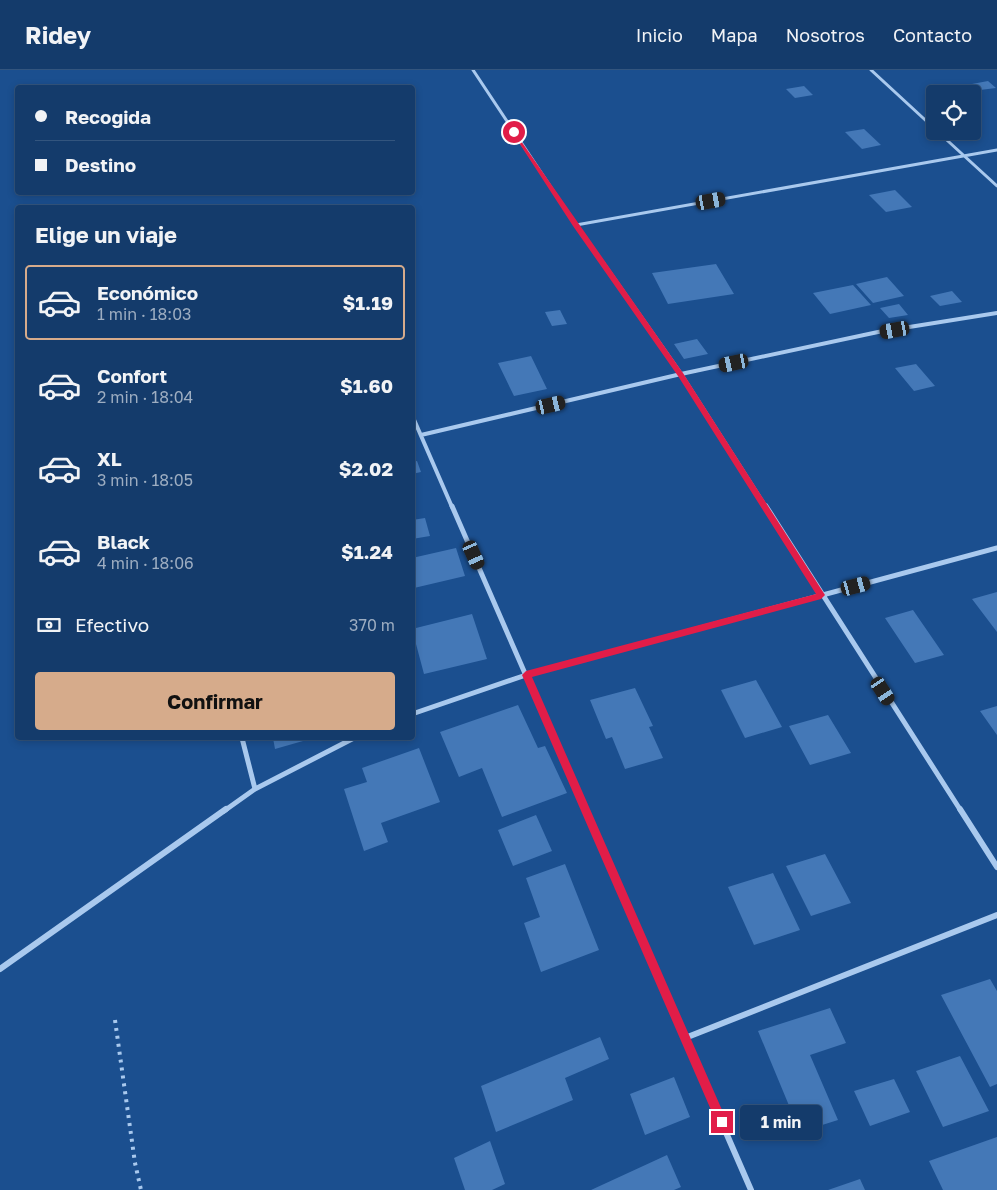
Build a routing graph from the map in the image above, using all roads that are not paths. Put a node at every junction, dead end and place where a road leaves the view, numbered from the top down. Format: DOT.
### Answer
graph roads {
  1 [pos="473,70"];
  2 [pos="871,70"];
  3 [pos="926,121"];
  4 [pos="946,140"];
  5 [pos="997,150"];
  6 [pos="963,156"];
  7 [pos="997,186"];
  8 [pos="576,226"];
  9 [pos="997,313"];
  10 [pos="680,374"];
  11 [pos="415,421"];
  12 [pos="422,436"];
  13 [pos="997,548"];
  14 [pos="821,595"];
  15 [pos="526,675"];
  16 [pos="415,713"];
  17 [pos="243,740"];
  18 [pos="350,740"];
  19 [pos="255,789"];
  20 [pos="997,867"];
  21 [pos="997,915"];
  22 [pos="0,969"];
  23 [pos="685,1038"];
  24 [pos="751,1190"];
  1 -- 8 [label="street"];
  2 -- 3 [label="street"];
  4 -- 6 [label="street"];
  5 -- 6 [label="street"];
  6 -- 7 [label="street"];
  6 -- 8 [label="street"];
  8 -- 10 [label="street"];
  9 -- 10 [label="street"];
  10 -- 12 [label="street"];
  10 -- 14 [label="street"];
  11 -- 12 [label="street"];
  12 -- 15 [label="street"];
  13 -- 14 [label="street"];
  14 -- 15 [label="street"];
  14 -- 20 [label="street"];
  15 -- 16 [label="street"];
  15 -- 23 [label="street"];
  17 -- 19 [label="street"];
  18 -- 19 [label="street"];
  19 -- 22 [label="street"];
  21 -- 23 [label="street"];
  23 -- 24 [label="street"];
}
